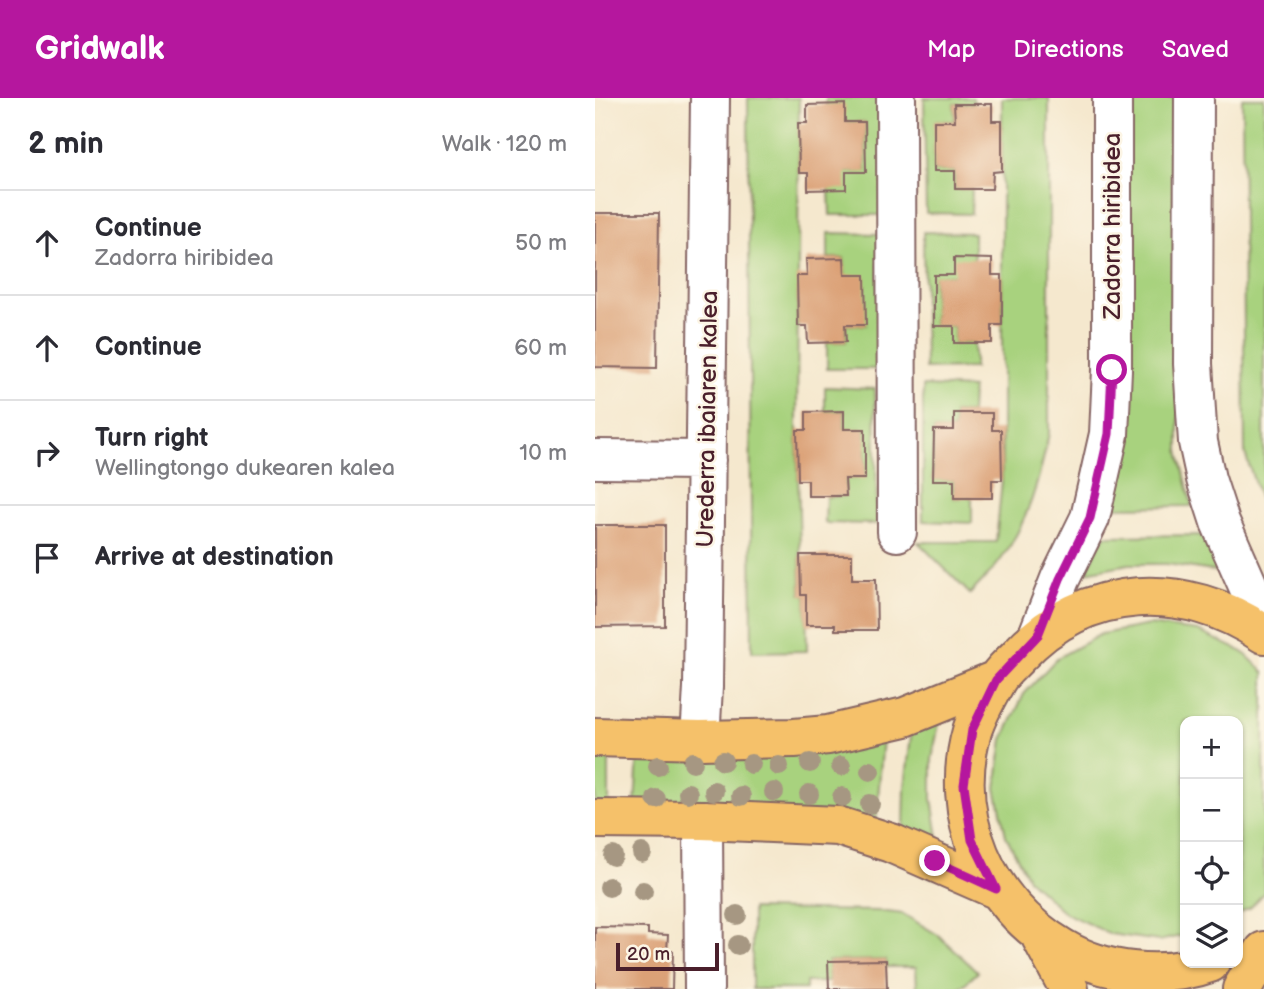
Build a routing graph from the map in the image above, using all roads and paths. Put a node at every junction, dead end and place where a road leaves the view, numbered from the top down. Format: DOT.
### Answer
graph roads {
  1 [pos="711,98"];
  2 [pos="897,98"];
  3 [pos="1112,98"];
  4 [pos="1194,98"];
  5 [pos="595,459"];
  6 [pos="706,460"];
  7 [pos="897,532"];
  8 [pos="1264,622"];
  9 [pos="1264,634"];
  10 [pos="1038,635"];
  11 [pos="996,680"];
  12 [pos="595,737"];
  13 [pos="700,740"];
  14 [pos="595,819"];
  15 [pos="703,820"];
  16 [pos="996,889"];
  17 [pos="1264,933"];
  18 [pos="1040,936"];
  19 [pos="1243,948"];
  20 [pos="1264,951"];
  21 [pos="1184,968"];
  22 [pos="704,989"];
  23 [pos="1069,989"];
  24 [pos="1243,989"];
  1 -- 6 [label="street, Urederra ibaiaren kalea"];
  2 -- 7 [label="street"];
  3 -- 10 [label="street, Zadorra hiribidea"];
  4 -- 8 [label="street"];
  5 -- 6 [label="street"];
  6 -- 13 [label="street, Urederra ibaiaren kalea"];
  9 -- 10 [label="main road"];
  10 -- 11 [label="main road"];
  11 -- 13 [label="main road"];
  11 -- 16 [label="main road"];
  12 -- 13 [label="main road"];
  14 -- 15 [label="main road"];
  15 -- 16 [label="main road"];
  15 -- 22 [label="street"];
  16 -- 18 [label="main road"];
  17 -- 19 [label="main road"];
  18 -- 21 [label="main road"];
  18 -- 23 [label="main road"];
  20 -- 24 [label="main road"];
}
